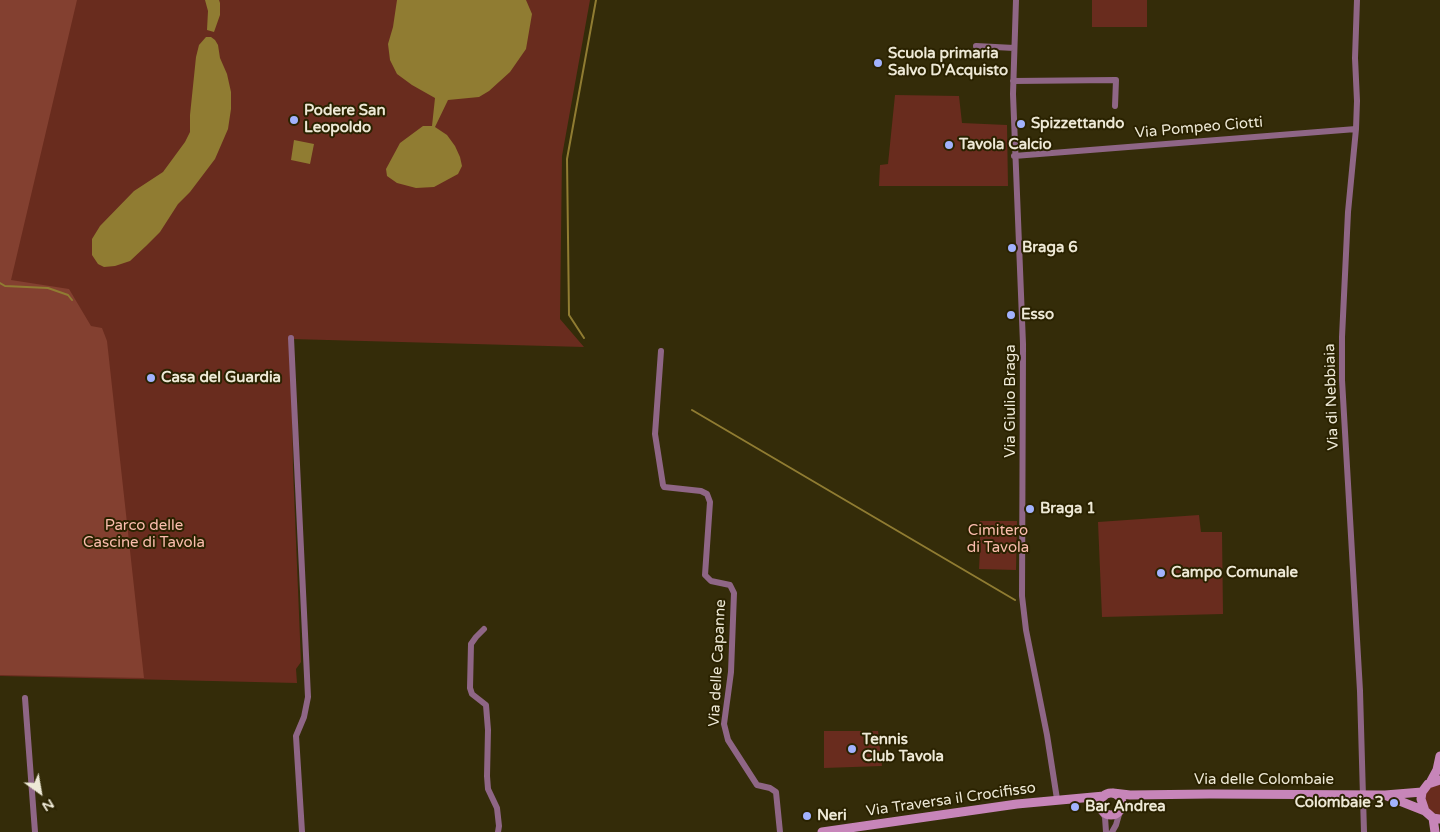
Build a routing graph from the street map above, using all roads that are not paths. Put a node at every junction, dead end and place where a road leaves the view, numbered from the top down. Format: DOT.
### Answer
graph roads {
  1 [pos="1016,0"];
  2 [pos="1356,0"];
  3 [pos="976,46"];
  4 [pos="1014,48"];
  5 [pos="1013,81"];
  6 [pos="1115,106"];
  7 [pos="1356,129"];
  8 [pos="1014,156"];
  9 [pos="291,338"];
  10 [pos="661,351"];
  11 [pos="484,629"];
  12 [pos="25,698"];
  13 [pos="1440,756"];
  14 [pos="1440,780"];
  15 [pos="1430,783"];
  16 [pos="1422,792"];
  17 [pos="1113,793"];
  18 [pos="1362,794"];
  19 [pos="1144,795"];
  20 [pos="1385,795"];
  21 [pos="1057,799"];
  22 [pos="1102,804"];
  23 [pos="1121,809"];
  24 [pos="1425,811"];
  25 [pos="1437,818"];
  26 [pos="35,832"];
  27 [pos="302,832"];
  28 [pos="498,832"];
  29 [pos="780,832"];
  30 [pos="822,832"];
  31 [pos="1106,832"];
  32 [pos="1112,832"];
  33 [pos="1364,832"];
  34 [pos="1434,832"];
  1 -- 4 [label="street, Via Giulio Braga"];
  2 -- 7 [label="street, Via di Nebbiaia"];
  3 -- 4 [label="street"];
  4 -- 5 [label="street, Via Giulio Braga"];
  5 -- 6 [label="street"];
  5 -- 8 [label="street, Via Giulio Braga"];
  7 -- 8 [label="street, Via Pompeo Ciotti"];
  7 -- 18 [label="street, Via di Nebbiaia"];
  8 -- 21 [label="street, Via Giulio Braga"];
  9 -- 27 [label="street"];
  10 -- 29 [label="street, Via delle Capanne"];
  11 -- 28 [label="street"];
  12 -- 26 [label="street"];
  13 -- 15 [label="street"];
  14 -- 15 [label="street"];
  15 -- 16 [label="street"];
  16 -- 20 [label="street, Via delle Colombaie"];
  16 -- 24 [label="street"];
  17 -- 19 [label="street, Via delle Colombaie"];
  17 -- 22 [label="street"];
  17 -- 23 [label="street"];
  18 -- 19 [label="street, Via delle Colombaie"];
  18 -- 20 [label="street, Via delle Colombaie"];
  18 -- 33 [label="street, Via di Nebbiaia"];
  19 -- 23 [label="street, Via delle Colombaie"];
  20 -- 24 [label="street, Via delle Colombaie"];
  21 -- 22 [label="street, Via Traversa il Crocifisso"];
  21 -- 30 [label="street, Via Traversa il Crocifisso"];
  22 -- 23 [label="street"];
  22 -- 31 [label="street"];
  23 -- 32 [label="street"];
  24 -- 25 [label="street, Via delle Colombaie"];
  25 -- 34 [label="street"];
}
